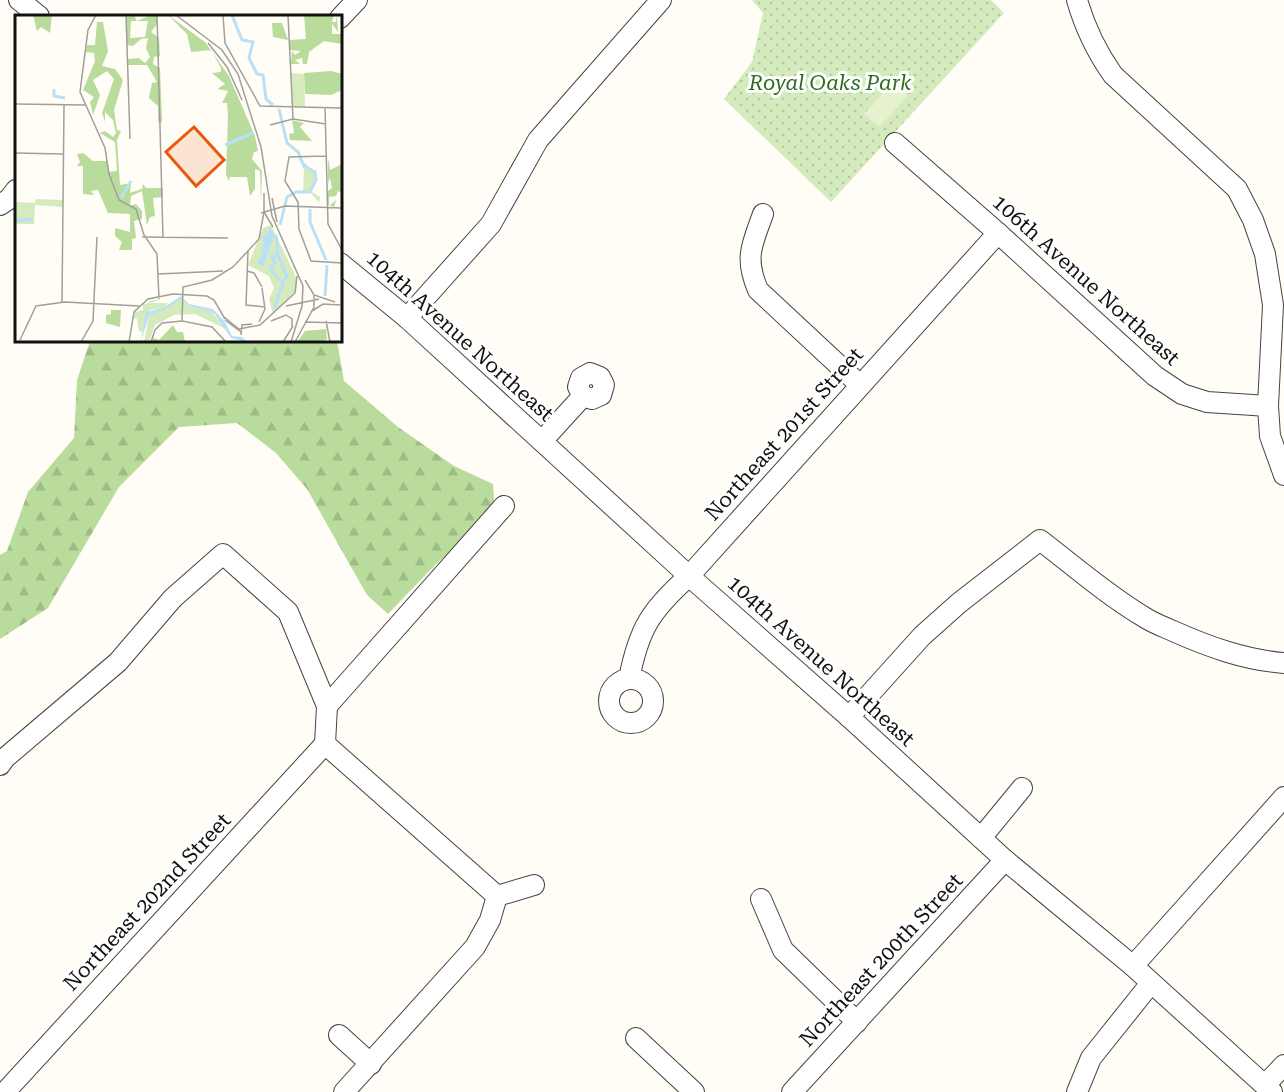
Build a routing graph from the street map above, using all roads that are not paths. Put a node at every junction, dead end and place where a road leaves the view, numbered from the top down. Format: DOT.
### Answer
graph roads {
  1 [pos="19,0"];
  2 [pos="357,0"];
  3 [pos="661,0"];
  4 [pos="1077,0"];
  5 [pos="38,15"];
  6 [pos="342,16"];
  7 [pos="895,143"];
  8 [pos="15,191"];
  9 [pos="0,205"];
  10 [pos="763,214"];
  11 [pos="998,233"];
  12 [pos="342,265"];
  13 [pos="407,318"];
  14 [pos="861,385"];
  15 [pos="582,396"];
  16 [pos="1268,406"];
  17 [pos="542,441"];
  18 [pos="1284,475"];
  19 [pos="504,506"];
  20 [pos="689,576"];
  21 [pos="1284,663"];
  22 [pos="629,679"];
  23 [pos="327,706"];
  24 [pos="849,717"];
  25 [pos="325,744"];
  26 [pos="0,765"];
  27 [pos="1022,788"];
  28 [pos="1284,796"];
  29 [pos="981,838"];
  30 [pos="1005,860"];
  31 [pos="534,885"];
  32 [pos="497,896"];
  33 [pos="761,899"];
  34 [pos="1133,966"];
  35 [pos="1151,983"];
  36 [pos="857,1022"];
  37 [pos="339,1035"];
  38 [pos="636,1038"];
  39 [pos="371,1064"];
  40 [pos="1284,1065"];
  41 [pos="1268,1089"];
  42 [pos="5,1092"];
  43 [pos="344,1092"];
  44 [pos="694,1092"];
  45 [pos="792,1092"];
  46 [pos="1077,1092"];
  1 -- 5 [label="street"];
  2 -- 6 [label="street"];
  3 -- 13 [label="street"];
  4 -- 16 [label="street"];
  7 -- 11 [label="street, 106th Avenue Northeast"];
  8 -- 9 [label="street"];
  10 -- 14 [label="street"];
  11 -- 14 [label="street, Northeast 201st Street"];
  11 -- 16 [label="street, 106th Avenue Northeast"];
  12 -- 13 [label="street, 104th Avenue Northeast"];
  13 -- 17 [label="street, 104th Avenue Northeast"];
  14 -- 20 [label="street, Northeast 201st Street"];
  15 -- 17 [label="street"];
  16 -- 18 [label="street"];
  17 -- 20 [label="street, 104th Avenue Northeast"];
  19 -- 23 [label="street"];
  20 -- 22 [label="street, Northeast 201st Street"];
  20 -- 24 [label="street, 104th Avenue Northeast"];
  21 -- 24 [label="street"];
  23 -- 25 [label="street"];
  23 -- 26 [label="street"];
  24 -- 29 [label="street, 104th Avenue Northeast"];
  25 -- 32 [label="street"];
  25 -- 42 [label="street, Northeast 202nd Street"];
  27 -- 29 [label="street"];
  28 -- 34 [label="street"];
  29 -- 30 [label="street, 104th Avenue Northeast"];
  30 -- 34 [label="street, 104th Avenue Northeast"];
  30 -- 36 [label="street, Northeast 200th Street"];
  31 -- 32 [label="street"];
  32 -- 39 [label="street"];
  33 -- 36 [label="street"];
  34 -- 35 [label="street, 104th Avenue Northeast"];
  35 -- 41 [label="street, 104th Avenue Northeast"];
  35 -- 46 [label="street"];
  36 -- 45 [label="street, Northeast 200th Street"];
  37 -- 39 [label="street"];
  38 -- 44 [label="street"];
  39 -- 43 [label="street"];
  40 -- 41 [label="street"];
}
